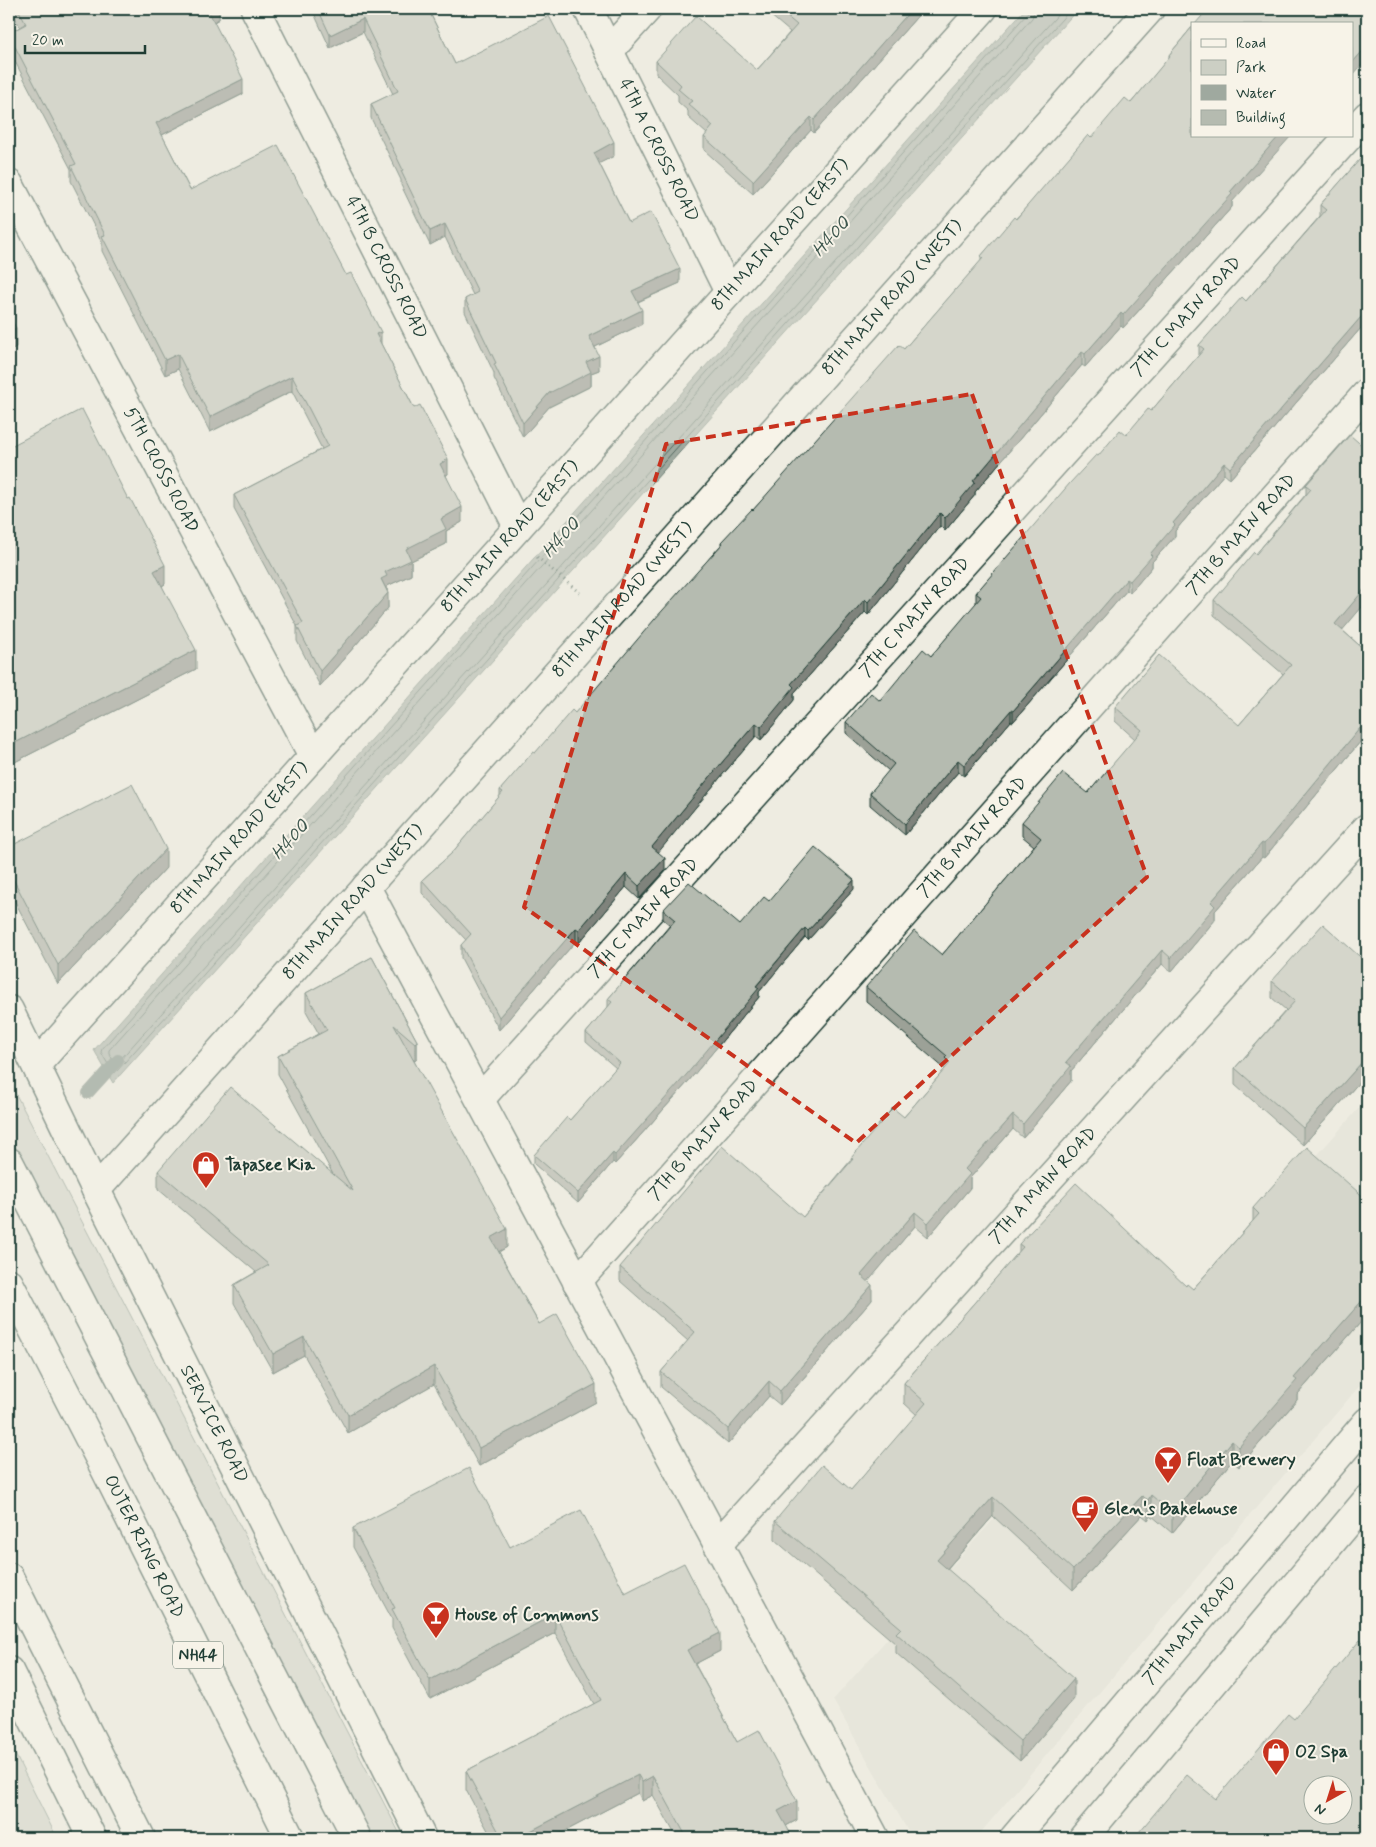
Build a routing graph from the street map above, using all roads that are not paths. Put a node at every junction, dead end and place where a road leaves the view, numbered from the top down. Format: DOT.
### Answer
graph roads {
  1 [pos="255,9"];
  2 [pos="588,9"];
  3 [pos="647,9"];
  4 [pos="983,9"];
  5 [pos="1150,9"];
  6 [pos="609,51"];
  7 [pos="1367,116"];
  8 [pos="1354,130"];
  9 [pos="1347,138"];
  10 [pos="9,184"];
  11 [pos="729,292"];
  12 [pos="1367,393"];
  13 [pos="518,528"];
  14 [pos="313,756"];
  15 [pos="1367,828"];
  16 [pos="366,887"];
  17 [pos="9,1010"];
  18 [pos="36,1065"];
  19 [pos="480,1099"];
  20 [pos="9,1162"];
  21 [pos="96,1190"];
  22 [pos="578,1282"];
  23 [pos="9,1283"];
  24 [pos="1367,1422"];
  25 [pos="1367,1500"];
  26 [pos="718,1544"];
  27 [pos="9,1576"];
  28 [pos="9,1671"];
  29 [pos="92,1838"];
  30 [pos="141,1838"];
  31 [pos="290,1838"];
  32 [pos="357,1838"];
  33 [pos="422,1838"];
  34 [pos="875,1838"];
  35 [pos="1014,1838"];
  36 [pos="1083,1838"];
  1 -- 13 [label="main road, 4TH B CROSS ROAD"];
  2 -- 6 [label="main road, 4TH A CROSS ROAD"];
  3 -- 6 [label="main road"];
  4 -- 11 [label="main road, 8TH MAIN ROAD (EAST)"];
  5 -- 16 [label="main road, 8TH MAIN ROAD (WEST)"];
  6 -- 11 [label="main road, 4TH A CROSS ROAD"];
  7 -- 8 [label="main road"];
  9 -- 19 [label="main road, 7TH C MAIN ROAD"];
  10 -- 14 [label="main road, 5TH CROSS ROAD"];
  11 -- 13 [label="main road, 8TH MAIN ROAD (EAST)"];
  12 -- 22 [label="main road, 7TH B MAIN ROAD"];
  13 -- 14 [label="main road, 8TH MAIN ROAD (EAST)"];
  14 -- 18 [label="main road, 8TH MAIN ROAD (EAST)"];
  15 -- 26 [label="main road, 7TH A MAIN ROAD"];
  16 -- 19 [label="main road"];
  16 -- 21 [label="main road, 8TH MAIN ROAD (WEST)"];
  17 -- 18 [label="main road, SERVICE ROAD"];
  18 -- 21 [label="main road, SERVICE ROAD"];
  19 -- 22 [label="main road"];
  20 -- 32 [label="main road"];
  21 -- 33 [label="main road, SERVICE ROAD"];
  22 -- 26 [label="main road"];
  23 -- 31 [label="main road, OUTER RING ROAD / NH44"];
  24 -- 35 [label="main road, 7TH MAIN ROAD"];
  25 -- 36 [label="main road"];
  26 -- 34 [label="main road"];
  27 -- 30 [label="main road"];
  28 -- 29 [label="main road"];
}
